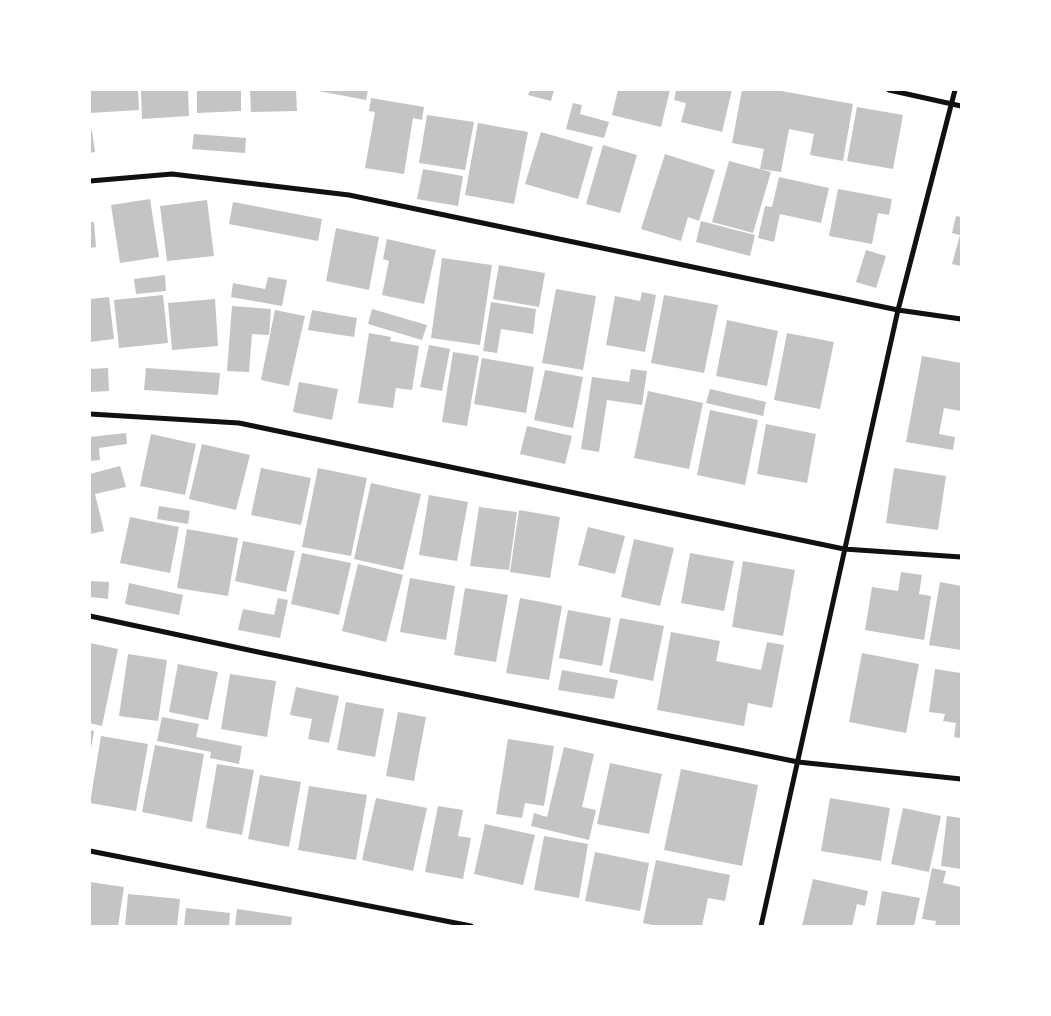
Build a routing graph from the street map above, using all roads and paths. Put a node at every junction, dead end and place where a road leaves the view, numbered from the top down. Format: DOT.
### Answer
graph roads {
  1 [pos="889,90"];
  2 [pos="955,90"];
  3 [pos="952,105"];
  4 [pos="961,106"];
  5 [pos="90,180"];
  6 [pos="898,310"];
  7 [pos="961,318"];
  8 [pos="90,414"];
  9 [pos="844,549"];
  10 [pos="961,557"];
  11 [pos="90,616"];
  12 [pos="798,762"];
  13 [pos="961,779"];
  14 [pos="90,851"];
  15 [pos="471,926"];
  16 [pos="761,926"];
  1 -- 3 [label="street"];
  2 -- 3 [label="street"];
  3 -- 4 [label="street"];
  3 -- 6 [label="street"];
  5 -- 6 [label="street"];
  6 -- 7 [label="street"];
  6 -- 9 [label="street"];
  8 -- 9 [label="street"];
  9 -- 10 [label="street"];
  9 -- 12 [label="street"];
  11 -- 12 [label="street"];
  12 -- 13 [label="street"];
  12 -- 16 [label="street"];
  14 -- 15 [label="street"];
}
